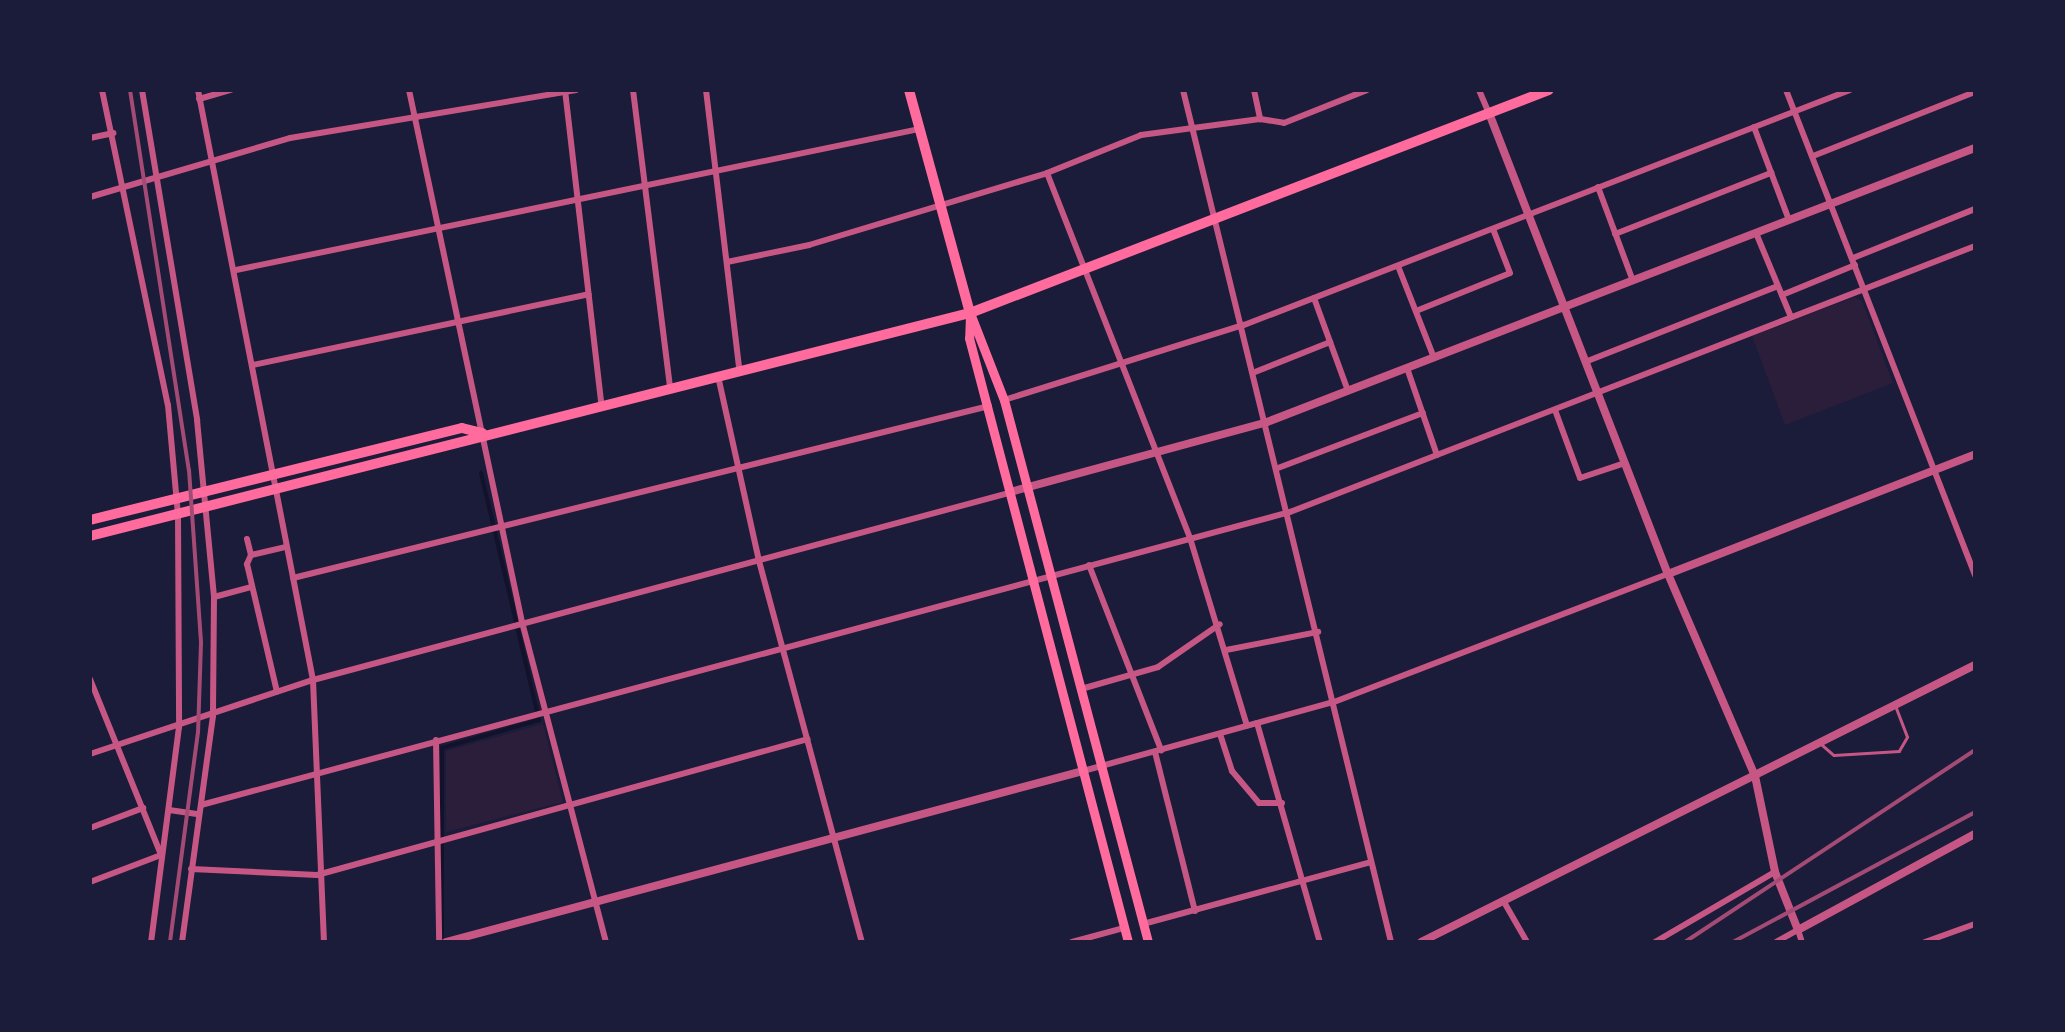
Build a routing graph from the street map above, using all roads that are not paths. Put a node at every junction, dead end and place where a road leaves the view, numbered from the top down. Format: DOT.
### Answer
graph roads {
  1 [pos="102,90"];
  2 [pos="142,90"];
  3 [pos="230,90"];
  4 [pos="409,90"];
  5 [pos="576,90"];
  6 [pos="633,90"];
  7 [pos="706,90"];
  8 [pos="909,90"];
  9 [pos="1183,90"];
  10 [pos="1254,90"];
  11 [pos="1367,90"];
  12 [pos="1479,90"];
  13 [pos="1549,90"];
  14 [pos="1786,90"];
  15 [pos="1850,90"];
  16 [pos="565,91"];
  17 [pos="1975,91"];
  18 [pos="198,94"];
  19 [pos="1795,111"];
  20 [pos="1489,114"];
  21 [pos="414,116"];
  22 [pos="1260,119"];
  23 [pos="1754,127"];
  24 [pos="919,130"];
  25 [pos="1192,130"];
  26 [pos="113,133"];
  27 [pos="90,138"];
  28 [pos="1975,148"];
  29 [pos="1813,156"];
  30 [pos="210,158"];
  31 [pos="715,172"];
  32 [pos="1771,172"];
  33 [pos="1047,173"];
  34 [pos="157,177"];
  35 [pos="645,186"];
  36 [pos="124,187"];
  37 [pos="1598,188"];
  38 [pos="90,197"];
  39 [pos="583,200"];
  40 [pos="1831,202"];
  41 [pos="940,205"];
  42 [pos="1975,209"];
  43 [pos="1527,215"];
  44 [pos="1214,220"];
  45 [pos="1789,220"];
  46 [pos="1493,229"];
  47 [pos="440,233"];
  48 [pos="1616,234"];
  49 [pos="1756,234"];
  50 [pos="1975,246"];
  51 [pos="727,262"];
  52 [pos="1854,262"];
  53 [pos="1398,265"];
  54 [pos="236,270"];
  55 [pos="1082,270"];
  56 [pos="1633,281"];
  57 [pos="1778,286"];
  58 [pos="1865,290"];
  59 [pos="589,294"];
  60 [pos="1782,294"];
  61 [pos="1314,298"];
  62 [pos="1564,308"];
  63 [pos="1416,311"];
  64 [pos="970,313"];
  65 [pos="1791,316"];
  66 [pos="458,320"];
  67 [pos="1244,325"];
  68 [pos="1330,342"];
  69 [pos="1434,358"];
  70 [pos="1585,362"];
  71 [pos="1119,364"];
  72 [pos="254,365"];
  73 [pos="739,368"];
  74 [pos="1407,368"];
  75 [pos="1255,372"];
  76 [pos="718,374"];
  77 [pos="670,385"];
  78 [pos="1348,391"];
  79 [pos="1598,393"];
  80 [pos="1004,400"];
  81 [pos="602,402"];
  82 [pos="988,406"];
  83 [pos="1555,410"];
  84 [pos="1423,413"];
  85 [pos="1267,422"];
  86 [pos="482,433"];
  87 [pos="1154,454"];
  88 [pos="1975,454"];
  89 [pos="1438,455"];
  90 [pos="1625,463"];
  91 [pos="1278,468"];
  92 [pos="740,469"];
  93 [pos="1935,470"];
  94 [pos="273,476"];
  95 [pos="1026,489"];
  96 [pos="276,491"];
  97 [pos="205,492"];
  98 [pos="1010,492"];
  99 [pos="176,500"];
  100 [pos="206,508"];
  101 [pos="1290,512"];
  102 [pos="178,515"];
  103 [pos="90,520"];
  104 [pos="503,526"];
  105 [pos="90,536"];
  106 [pos="1190,538"];
  107 [pos="247,539"];
  108 [pos="286,547"];
  109 [pos="251,555"];
  110 [pos="759,561"];
  111 [pos="1088,565"];
  112 [pos="1668,574"];
  113 [pos="1975,574"];
  114 [pos="1050,575"];
  115 [pos="294,578"];
  116 [pos="1034,580"];
  117 [pos="252,587"];
  118 [pos="214,596"];
  119 [pos="522,622"];
  120 [pos="1220,624"];
  121 [pos="1318,632"];
  122 [pos="783,650"];
  123 [pos="1226,650"];
  124 [pos="1975,665"];
  125 [pos="1128,672"];
  126 [pos="90,680"];
  127 [pos="314,680"];
  128 [pos="1080,689"];
  129 [pos="277,692"];
  130 [pos="1334,702"];
  131 [pos="1894,705"];
  132 [pos="547,711"];
  133 [pos="213,716"];
  134 [pos="1257,723"];
  135 [pos="179,726"];
  136 [pos="1247,726"];
  137 [pos="1220,734"];
  138 [pos="808,739"];
  139 [pos="436,740"];
  140 [pos="1820,742"];
  141 [pos="120,744"];
  142 [pos="1158,751"];
  143 [pos="90,754"];
  144 [pos="1100,767"];
  145 [pos="1083,771"];
  146 [pos="322,772"];
  147 [pos="1755,776"];
  148 [pos="1282,803"];
  149 [pos="572,804"];
  150 [pos="200,805"];
  151 [pos="143,808"];
  152 [pos="169,810"];
  153 [pos="199,814"];
  154 [pos="90,828"];
  155 [pos="1975,834"];
  156 [pos="834,838"];
  157 [pos="438,839"];
  158 [pos="161,856"];
  159 [pos="1371,862"];
  160 [pos="191,868"];
  161 [pos="323,872"];
  162 [pos="1775,872"];
  163 [pos="90,882"];
  164 [pos="1304,884"];
  165 [pos="595,901"];
  166 [pos="1504,902"];
  167 [pos="1195,910"];
  168 [pos="1143,924"];
  169 [pos="1975,924"];
  170 [pos="1125,928"];
  171 [pos="1959,929"];
  172 [pos="1798,930"];
  173 [pos="151,942"];
  174 [pos="182,942"];
  175 [pos="324,942"];
  176 [pos="442,942"];
  177 [pos="606,942"];
  178 [pos="862,942"];
  179 [pos="1072,942"];
  180 [pos="1128,942"];
  181 [pos="1148,942"];
  182 [pos="1320,942"];
  183 [pos="1390,942"];
  184 [pos="1421,942"];
  185 [pos="1527,942"];
  186 [pos="1656,942"];
  187 [pos="1776,942"];
  188 [pos="1802,942"];
  189 [pos="1925,942"];
  190 [pos="1963,942"];
  1 -- 26 [label="street"];
  2 -- 34 [label="street"];
  3 -- 18 [label="street"];
  4 -- 21 [label="street"];
  5 -- 16 [label="street"];
  6 -- 35 [label="street"];
  7 -- 31 [label="street"];
  8 -- 24 [label="highway"];
  9 -- 25 [label="street"];
  10 -- 22 [label="street"];
  11 -- 22 [label="street"];
  12 -- 20 [label="street"];
  13 -- 20 [label="highway"];
  14 -- 19 [label="street"];
  15 -- 19 [label="street"];
  16 -- 21 [label="street"];
  16 -- 39 [label="street"];
  17 -- 29 [label="street"];
  18 -- 30 [label="street"];
  19 -- 23 [label="street"];
  19 -- 29 [label="street"];
  20 -- 43 [label="street"];
  20 -- 44 [label="highway"];
  21 -- 30 [label="street"];
  21 -- 47 [label="street"];
  22 -- 25 [label="street"];
  23 -- 32 [label="street"];
  23 -- 37 [label="street"];
  24 -- 31 [label="street"];
  24 -- 41 [label="highway"];
  25 -- 33 [label="street"];
  25 -- 44 [label="street"];
  26 -- 27 [label="street"];
  26 -- 36 [label="street"];
  28 -- 40 [label="street"];
  29 -- 40 [label="street"];
  30 -- 34 [label="street"];
  30 -- 54 [label="street"];
  31 -- 35 [label="street"];
  31 -- 51 [label="street"];
  32 -- 45 [label="street"];
  32 -- 48 [label="street"];
  33 -- 41 [label="street"];
  33 -- 55 [label="street"];
  34 -- 36 [label="street"];
  34 -- 97 [label="street"];
  35 -- 39 [label="street"];
  35 -- 77 [label="street"];
  36 -- 38 [label="street"];
  36 -- 99 [label="street"];
  37 -- 43 [label="street"];
  37 -- 48 [label="street"];
  39 -- 47 [label="street"];
  39 -- 59 [label="street"];
  40 -- 45 [label="street"];
  40 -- 52 [label="street"];
  41 -- 51 [label="street"];
  41 -- 64 [label="highway"];
  42 -- 52 [label="street"];
  43 -- 46 [label="street"];
  43 -- 62 [label="street"];
  44 -- 55 [label="highway"];
  44 -- 67 [label="street"];
  45 -- 49 [label="street"];
  46 -- 53 [label="street"];
  46 -- 63 [label="street"];
  47 -- 54 [label="street"];
  47 -- 66 [label="street"];
  48 -- 56 [label="street"];
  49 -- 56 [label="street"];
  49 -- 57 [label="street"];
  50 -- 58 [label="street"];
  51 -- 73 [label="street"];
  52 -- 58 [label="street"];
  52 -- 60 [label="street"];
  53 -- 61 [label="street"];
  53 -- 63 [label="street"];
  54 -- 72 [label="street"];
  55 -- 64 [label="highway"];
  55 -- 71 [label="street"];
  56 -- 62 [label="street"];
  57 -- 60 [label="street"];
  57 -- 70 [label="street"];
  58 -- 65 [label="street"];
  58 -- 93 [label="street"];
  59 -- 66 [label="street"];
  59 -- 81 [label="street"];
  60 -- 65 [label="street"];
  61 -- 67 [label="street"];
  61 -- 68 [label="street"];
  62 -- 69 [label="street"];
  62 -- 70 [label="street"];
  63 -- 69 [label="street"];
  64 -- 73 [label="highway"];
  64 -- 80 [label="main road"];
  64 -- 82 [label="main road"];
  65 -- 79 [label="street"];
  66 -- 72 [label="street"];
  66 -- 86 [label="street"];
  67 -- 71 [label="street"];
  67 -- 75 [label="street"];
  68 -- 75 [label="street"];
  68 -- 78 [label="street"];
  69 -- 74 [label="street"];
  70 -- 79 [label="street"];
  71 -- 80 [label="street"];
  71 -- 87 [label="street"];
  72 -- 94 [label="street"];
  73 -- 76 [label="highway"];
  74 -- 78 [label="street"];
  74 -- 84 [label="street"];
  75 -- 85 [label="street"];
  76 -- 77 [label="highway"];
  76 -- 92 [label="street"];
  77 -- 81 [label="highway"];
  78 -- 85 [label="street"];
  79 -- 83 [label="street"];
  79 -- 90 [label="street"];
  80 -- 95 [label="main road"];
  81 -- 86 [label="highway"];
  82 -- 92 [label="street"];
  82 -- 98 [label="main road"];
  83 -- 89 [label="street"];
  83 -- 90 [label="street"];
  84 -- 89 [label="street"];
  84 -- 91 [label="street"];
  85 -- 87 [label="street"];
  85 -- 91 [label="street"];
  86 -- 94 [label="highway"];
  86 -- 96 [label="highway"];
  86 -- 104 [label="street"];
  87 -- 95 [label="street"];
  87 -- 106 [label="street"];
  88 -- 93 [label="street"];
  89 -- 101 [label="street"];
  90 -- 112 [label="street"];
  91 -- 101 [label="street"];
  92 -- 104 [label="street"];
  92 -- 110 [label="street"];
  93 -- 112 [label="street"];
  93 -- 113 [label="street"];
  94 -- 96 [label="street"];
  94 -- 97 [label="highway"];
  95 -- 98 [label="street"];
  95 -- 114 [label="main road"];
  96 -- 100 [label="highway"];
  96 -- 108 [label="street"];
  97 -- 99 [label="highway"];
  97 -- 100 [label="street"];
  98 -- 110 [label="street"];
  98 -- 116 [label="main road"];
  99 -- 102 [label="street"];
  99 -- 103 [label="highway"];
  100 -- 102 [label="highway"];
  100 -- 118 [label="street"];
  101 -- 106 [label="street"];
  101 -- 121 [label="street"];
  102 -- 105 [label="highway"];
  102 -- 135 [label="street"];
  104 -- 115 [label="street"];
  104 -- 119 [label="street"];
  106 -- 111 [label="street"];
  106 -- 120 [label="street"];
  107 -- 109 [label="street"];
  108 -- 109 [label="street"];
  108 -- 115 [label="street"];
  109 -- 117 [label="street"];
  110 -- 119 [label="street"];
  110 -- 122 [label="street"];
  111 -- 114 [label="street"];
  111 -- 125 [label="street"];
  112 -- 130 [label="street"];
  112 -- 147 [label="street"];
  114 -- 116 [label="street"];
  114 -- 128 [label="main road"];
  115 -- 127 [label="street"];
  116 -- 122 [label="street"];
  116 -- 145 [label="main road"];
  117 -- 118 [label="street"];
  117 -- 129 [label="street"];
  118 -- 133 [label="street"];
  119 -- 127 [label="street"];
  119 -- 132 [label="street"];
  120 -- 123 [label="street"];
  120 -- 125 [label="street"];
  121 -- 123 [label="street"];
  121 -- 130 [label="street"];
  122 -- 132 [label="street"];
  122 -- 138 [label="street"];
  123 -- 136 [label="street"];
  124 -- 131 [label="street"];
  125 -- 128 [label="street"];
  125 -- 142 [label="street"];
  126 -- 141 [label="street"];
  127 -- 129 [label="street"];
  127 -- 146 [label="street"];
  128 -- 144 [label="main road"];
  129 -- 133 [label="street"];
  130 -- 134 [label="street"];
  130 -- 159 [label="street"];
  131 -- 140 [label="street"];
  131 -- 140 [label="lane"];
  132 -- 139 [label="street"];
  132 -- 149 [label="street"];
  133 -- 135 [label="street"];
  133 -- 150 [label="street"];
  134 -- 136 [label="street"];
  134 -- 148 [label="street"];
  135 -- 141 [label="street"];
  135 -- 152 [label="street"];
  136 -- 137 [label="street"];
  137 -- 142 [label="street"];
  137 -- 148 [label="street"];
  138 -- 149 [label="street"];
  138 -- 156 [label="street"];
  139 -- 146 [label="street"];
  139 -- 157 [label="street"];
  140 -- 147 [label="street"];
  141 -- 143 [label="street"];
  141 -- 151 [label="street"];
  142 -- 144 [label="street"];
  142 -- 167 [label="street"];
  144 -- 145 [label="street"];
  144 -- 168 [label="main road"];
  145 -- 156 [label="street"];
  145 -- 170 [label="main road"];
  146 -- 150 [label="street"];
  146 -- 161 [label="street"];
  147 -- 162 [label="street"];
  147 -- 166 [label="street"];
  148 -- 164 [label="street"];
  149 -- 157 [label="street"];
  149 -- 165 [label="street"];
  150 -- 153 [label="street"];
  151 -- 154 [label="street"];
  151 -- 158 [label="street"];
  152 -- 153 [label="street"];
  152 -- 158 [label="street"];
  153 -- 160 [label="street"];
  155 -- 172 [label="street"];
  156 -- 165 [label="street"];
  156 -- 178 [label="street"];
  157 -- 161 [label="street"];
  157 -- 176 [label="street"];
  158 -- 163 [label="street"];
  158 -- 173 [label="street"];
  159 -- 164 [label="street"];
  159 -- 183 [label="street"];
  160 -- 161 [label="street"];
  160 -- 174 [label="street"];
  161 -- 175 [label="street"];
  162 -- 172 [label="street"];
  162 -- 186 [label="street"];
  164 -- 167 [label="street"];
  164 -- 182 [label="street"];
  165 -- 176 [label="street"];
  165 -- 177 [label="street"];
  166 -- 184 [label="street"];
  166 -- 185 [label="street"];
  167 -- 168 [label="street"];
  168 -- 181 [label="main road"];
  169 -- 171 [label="street"];
  170 -- 179 [label="street"];
  170 -- 180 [label="main road"];
  171 -- 189 [label="street"];
  171 -- 190 [label="street"];
  172 -- 187 [label="street"];
  172 -- 188 [label="street"];
}
